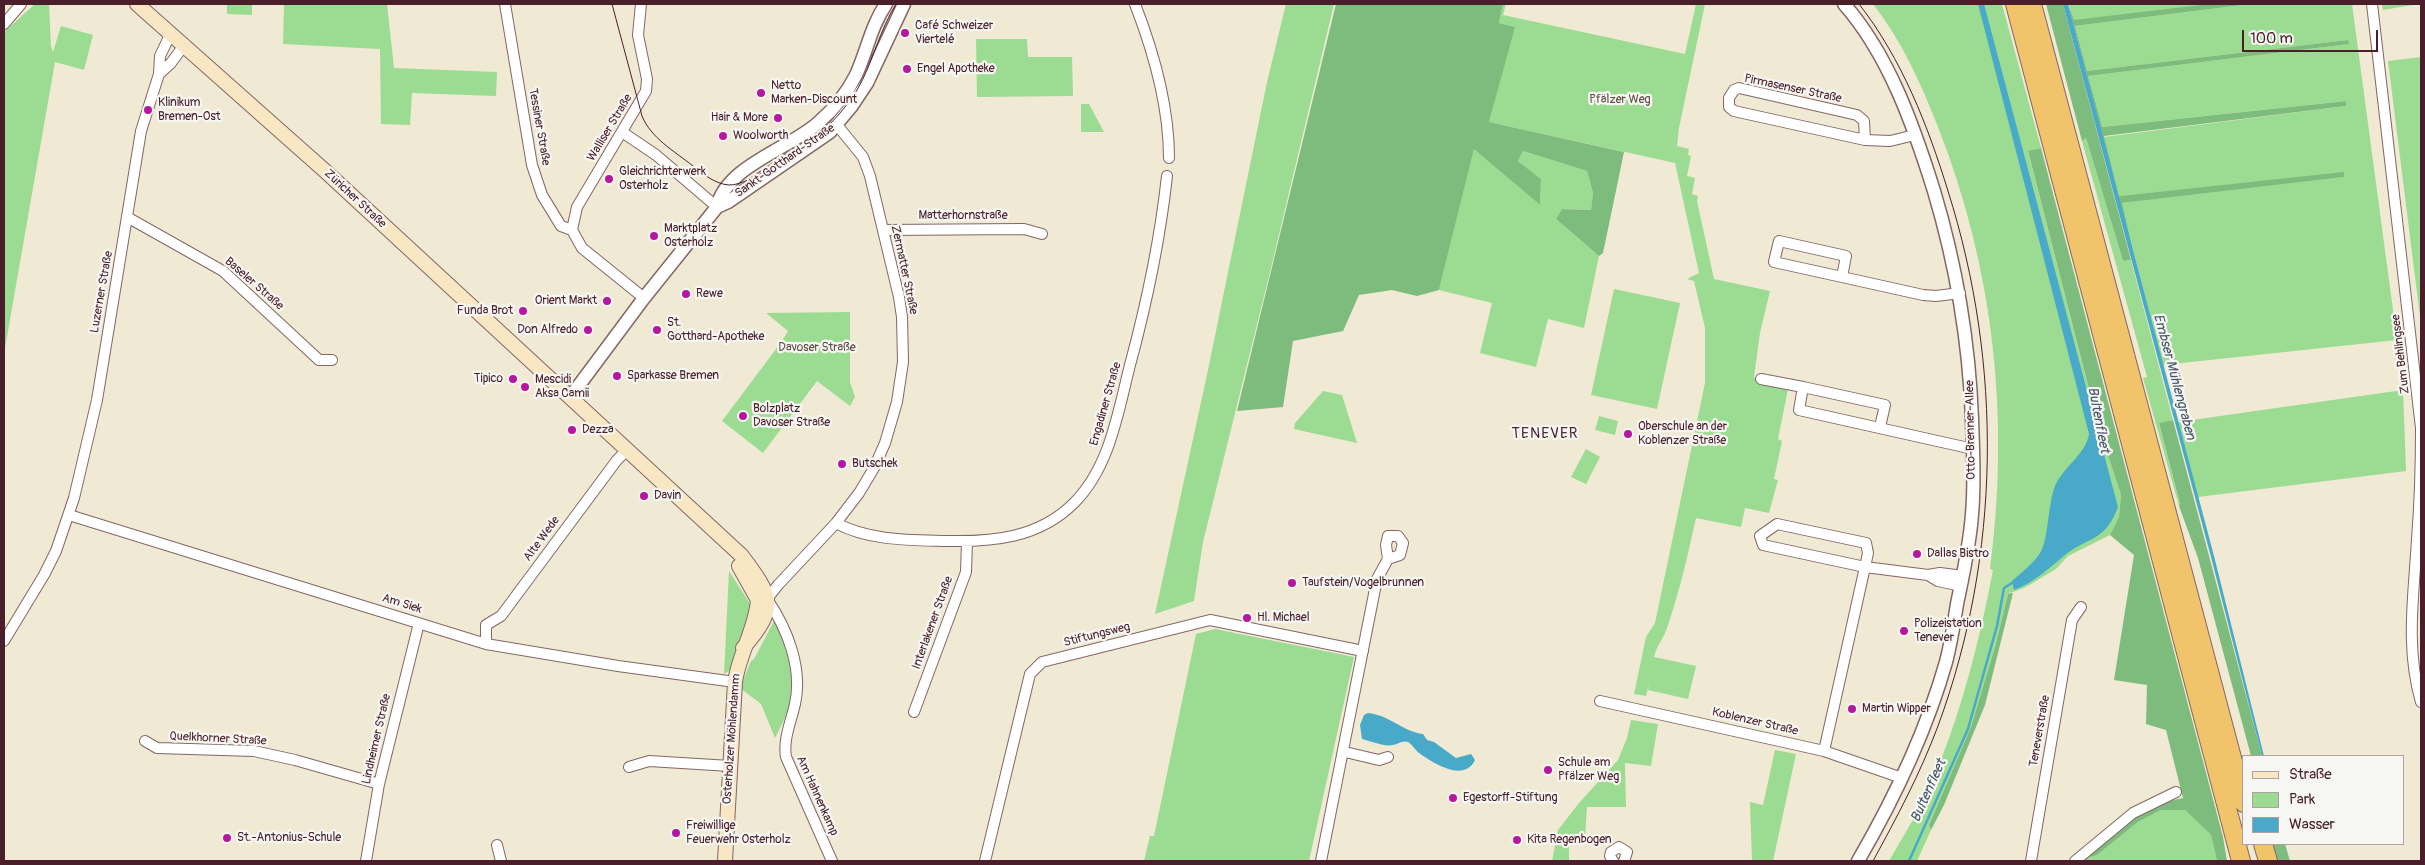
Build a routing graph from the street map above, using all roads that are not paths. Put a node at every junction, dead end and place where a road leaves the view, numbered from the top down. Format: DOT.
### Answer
graph roads {
  1 [pos="21,4"];
  2 [pos="137,4"];
  3 [pos="505,4"];
  4 [pos="641,4"];
  5 [pos="886,4"];
  6 [pos="904,4"];
  7 [pos="1135,4"];
  8 [pos="1844,4"];
  9 [pos="2015,4"];
  10 [pos="2032,4"];
  11 [pos="2372,4"];
  12 [pos="4,24"];
  13 [pos="171,33"];
  14 [pos="184,44"];
  15 [pos="159,74"];
  16 [pos="838,125"];
  17 [pos="622,132"];
  18 [pos="1915,135"];
  19 [pos="1864,140"];
  20 [pos="1169,158"];
  21 [pos="750,166"];
  22 [pos="1167,176"];
  23 [pos="758,182"];
  24 [pos="717,206"];
  25 [pos="127,216"];
  26 [pos="572,230"];
  27 [pos="883,230"];
  28 [pos="1042,234"];
  29 [pos="1842,277"];
  30 [pos="1960,293"];
  31 [pos="644,298"];
  32 [pos="332,360"];
  33 [pos="1761,379"];
  34 [pos="1804,388"];
  35 [pos="571,396"];
  36 [pos="1880,427"];
  37 [pos="1973,449"];
  38 [pos="628,450"];
  39 [pos="69,515"];
  40 [pos="836,523"];
  41 [pos="967,541"];
  42 [pos="1388,559"];
  43 [pos="1865,567"];
  44 [pos="1962,581"];
  45 [pos="763,599"];
  46 [pos="2081,607"];
  47 [pos="419,623"];
  48 [pos="4,641"];
  49 [pos="486,644"];
  50 [pos="1363,651"];
  51 [pos="734,682"];
  52 [pos="1600,701"];
  53 [pos="2421,702"];
  54 [pos="914,712"];
  55 [pos="145,741"];
  56 [pos="1824,751"];
  57 [pos="1345,752"];
  58 [pos="1388,757"];
  59 [pos="730,766"];
  60 [pos="629,768"];
  61 [pos="1902,778"];
  62 [pos="379,784"];
  63 [pos="2176,792"];
  64 [pos="2242,795"];
  65 [pos="497,845"];
  66 [pos="2254,845"];
  67 [pos="2263,845"];
  68 [pos="366,861"];
  69 [pos="501,861"];
  70 [pos="725,861"];
  71 [pos="832,861"];
  72 [pos="985,861"];
  73 [pos="1321,861"];
  74 [pos="1613,861"];
  75 [pos="1628,861"];
  76 [pos="1858,861"];
  77 [pos="2031,861"];
  78 [pos="2075,861"];
  79 [pos="2241,861"];
  80 [pos="2259,861"];
  81 [pos="2268,861"];
  1 -- 12 [label="street"];
  2 -- 13 [label="main road, Züricher Straße"];
  3 -- 26 [label="street, Tessiner Straße"];
  4 -- 17 [label="street, Walliser Straße"];
  5 -- 21 [label="street, Sankt-Gotthard-Straße"];
  6 -- 16 [label="street, Sankt-Gotthard-Straße"];
  7 -- 20 [label="street"];
  8 -- 18 [label="street, Otto-Brenner-Allee"];
  9 -- 79 [label="highway"];
  10 -- 64 [label="highway"];
  11 -- 53 [label="street, Zum Behlingsee"];
  13 -- 14 [label="main road, Züricher Straße"];
  13 -- 15 [label="street, Luzerner Straße"];
  14 -- 15 [label="street, Luzerner Straße"];
  14 -- 35 [label="main road, Züricher Straße"];
  15 -- 25 [label="street, Luzerner Straße"];
  16 -- 23 [label="street, Sankt-Gotthard-Straße"];
  16 -- 27 [label="street, Zermatter Straße"];
  17 -- 24 [label="street"];
  17 -- 26 [label="street, Walliser Straße"];
  18 -- 19 [label="street, Pirmasenser Straße"];
  18 -- 30 [label="street, Otto-Brenner-Allee"];
  19 -- 19 [label="street, Pirmasenser Straße"];
  21 -- 23 [label="street"];
  21 -- 24 [label="street, Sankt-Gotthard-Straße"];
  22 -- 41 [label="street, Engadiner Straße"];
  23 -- 24 [label="street, Sankt-Gotthard-Straße"];
  24 -- 31 [label="street, Sankt-Gotthard-Straße"];
  25 -- 32 [label="street, Baseler Straße"];
  25 -- 39 [label="street, Luzerner Straße"];
  26 -- 31 [label="street, Tessiner Straße"];
  27 -- 28 [label="street, Matterhornstraße"];
  27 -- 40 [label="street, Zermatter Straße"];
  29 -- 29 [label="street"];
  29 -- 30 [label="street"];
  30 -- 37 [label="street, Otto-Brenner-Allee"];
  31 -- 35 [label="street, Sankt-Gotthard-Straße"];
  33 -- 34 [label="street"];
  34 -- 36 [label="street"];
  34 -- 36 [label="street"];
  35 -- 38 [label="main road"];
  36 -- 37 [label="street"];
  37 -- 44 [label="street, Otto-Brenner-Allee"];
  38 -- 45 [label="main road"];
  38 -- 49 [label="street, Alte Wede"];
  39 -- 47 [label="street, Am Siek"];
  39 -- 48 [label="street, Luzerner Straße"];
  40 -- 41 [label="street, Engadiner Straße"];
  40 -- 45 [label="street, Zermatter Straße"];
  41 -- 54 [label="street, Interlakener Straße"];
  42 -- 50 [label="street"];
  43 -- 43 [label="street"];
  43 -- 44 [label="street"];
  43 -- 56 [label="street"];
  44 -- 61 [label="street, Otto-Brenner-Allee"];
  45 -- 51 [label="main road, Osterholzer Möhlendamm"];
  45 -- 71 [label="street, Am Hahnenkamp"];
  46 -- 77 [label="street, Teneverstraße"];
  47 -- 49 [label="street, Am Siek"];
  47 -- 62 [label="street, Lindheimer Straße"];
  49 -- 51 [label="street, Am Siek"];
  50 -- 57 [label="street"];
  50 -- 72 [label="street, Stiftungsweg"];
  51 -- 59 [label="main road, Osterholzer Möhlendamm"];
  52 -- 56 [label="street, Koblenzer Straße"];
  55 -- 62 [label="street, Quelkhorner Straße"];
  56 -- 61 [label="street, Koblenzer Straße"];
  57 -- 58 [label="street"];
  57 -- 73 [label="street"];
  59 -- 60 [label="street"];
  59 -- 70 [label="main road, Osterholzer Möhlendamm"];
  61 -- 76 [label="street, Otto-Brenner-Allee"];
  62 -- 68 [label="street, Lindheimer Straße"];
  63 -- 78 [label="street"];
  65 -- 69 [label="street"];
  66 -- 80 [label="highway"];
  67 -- 81 [label="highway"];
  74 -- 75 [label="street"];
}
